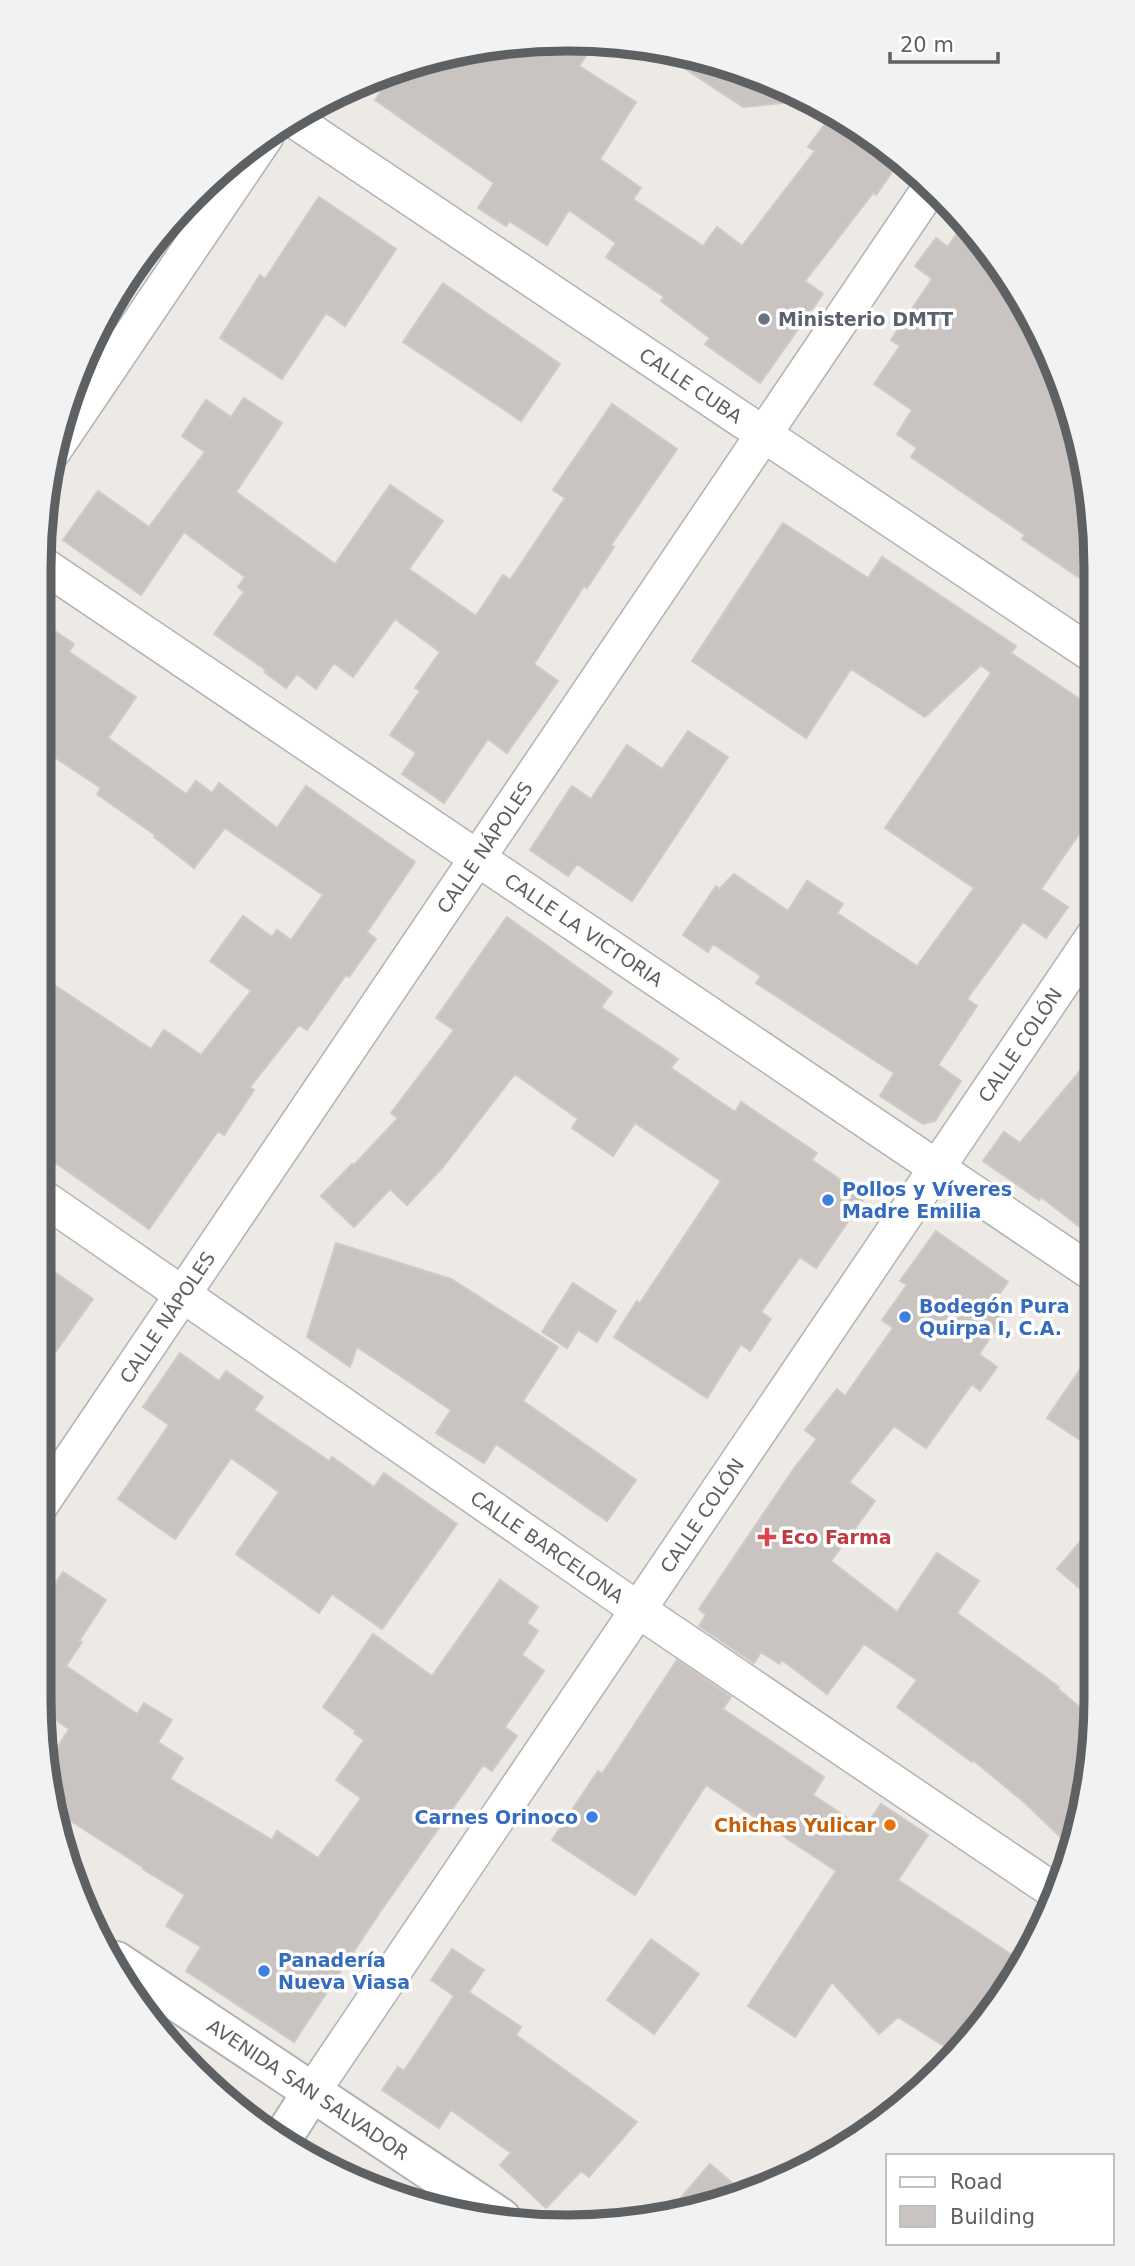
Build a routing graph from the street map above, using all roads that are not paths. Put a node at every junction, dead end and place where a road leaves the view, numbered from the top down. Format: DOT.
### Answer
graph roads {
  1 [pos="301,125"];
  2 [pos="249,161"];
  3 [pos="925,195"];
  4 [pos="71,425"];
  5 [pos="764,434"];
  6 [pos="51,570"];
  7 [pos="1084,648"];
  8 [pos="478,859"];
  9 [pos="1084,950"];
  10 [pos="936,1168"];
  11 [pos="51,1203"];
  12 [pos="1084,1267"];
  13 [pos="183,1295"];
  14 [pos="51,1489"];
  15 [pos="637,1609"];
  16 [pos="1048,1887"];
  17 [pos="133,1977"];
  18 [pos="312,2092"];
  19 [pos="285,2131"];
  20 [pos="487,2209"];
  1 -- 5 [label="street, CALLE CUBA"];
  2 -- 4 [label="street"];
  3 -- 5 [label="street, CALLE NÁPOLES"];
  5 -- 7 [label="street, CALLE CUBA"];
  5 -- 8 [label="street, CALLE NÁPOLES"];
  6 -- 8 [label="street, CALLE LA VICTORIA"];
  8 -- 10 [label="street, CALLE LA VICTORIA"];
  8 -- 13 [label="street, CALLE NÁPOLES"];
  9 -- 10 [label="street, CALLE COLÓN"];
  10 -- 12 [label="street, CALLE LA VICTORIA"];
  10 -- 15 [label="street, CALLE COLÓN"];
  11 -- 13 [label="street, CALLE BARCELONA"];
  13 -- 14 [label="street, CALLE NÁPOLES"];
  13 -- 15 [label="street, CALLE BARCELONA"];
  15 -- 16 [label="street, CALLE BARCELONA"];
  15 -- 18 [label="street, CALLE COLÓN"];
  17 -- 18 [label="street, AVENIDA SAN SALVADOR"];
  18 -- 19 [label="street"];
  18 -- 20 [label="street, AVENIDA SAN SALVADOR"];
}
